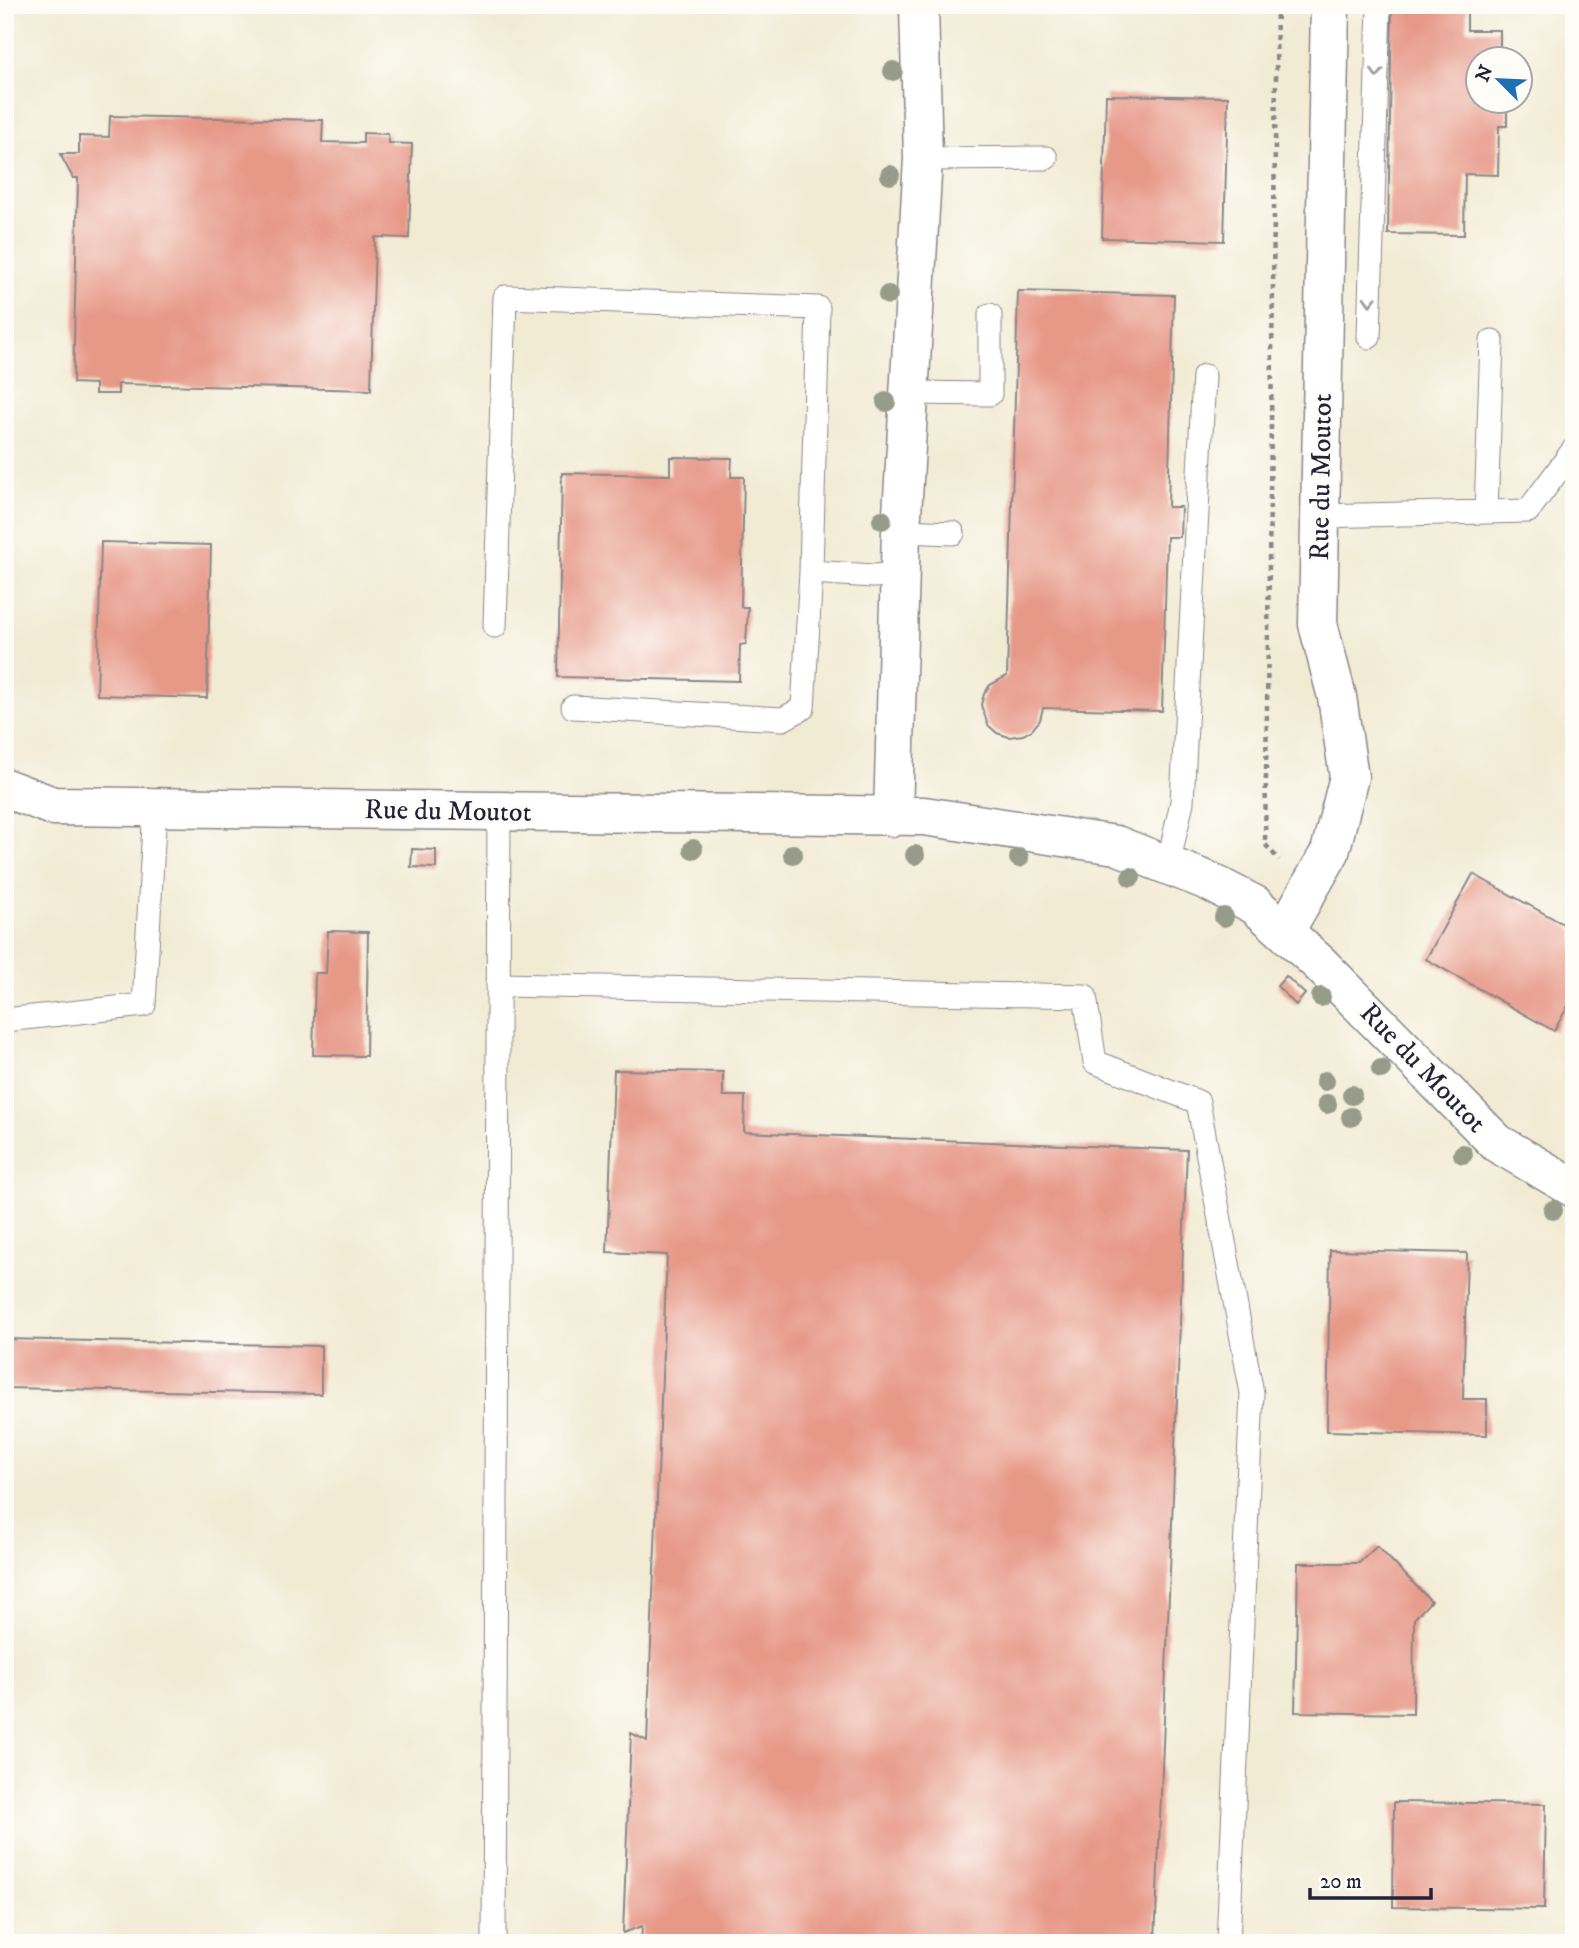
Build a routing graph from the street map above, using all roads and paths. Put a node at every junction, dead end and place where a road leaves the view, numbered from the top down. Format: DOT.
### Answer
graph roads {
  1 [pos="919,5"];
  2 [pos="1277,5"];
  3 [pos="1330,5"];
  4 [pos="1380,5"];
  5 [pos="1046,158"];
  6 [pos="923,159"];
  7 [pos="990,315"];
  8 [pos="1369,337"];
  9 [pos="1492,341"];
  10 [pos="1204,376"];
  11 [pos="909,393"];
  12 [pos="1574,449"];
  13 [pos="1486,512"];
  14 [pos="1320,516"];
  15 [pos="901,531"];
  16 [pos="953,533"];
  17 [pos="811,572"];
  18 [pos="899,574"];
  19 [pos="495,626"];
  20 [pos="573,707"];
  21 [pos="5,788"];
  22 [pos="155,807"];
  23 [pos="499,812"];
  24 [pos="893,817"];
  25 [pos="1168,865"];
  26 [pos="1307,893"];
  27 [pos="1285,930"];
  28 [pos="498,985"];
  29 [pos="5,1020"];
  30 [pos="1574,1188"];
  31 [pos="494,1943"];
  32 [pos="1228,1943"];
  1 -- 6 [label="street"];
  2 -- 26 [label="path"];
  3 -- 14 [label="street, Rue du Moutot"];
  4 -- 8 [label="lane, one-way"];
  5 -- 6 [label="lane"];
  6 -- 11 [label="street"];
  7 -- 11 [label="lane"];
  9 -- 13 [label="lane"];
  10 -- 25 [label="lane"];
  11 -- 15 [label="street"];
  12 -- 13 [label="lane"];
  13 -- 14 [label="lane"];
  14 -- 26 [label="street, Rue du Moutot"];
  15 -- 16 [label="lane"];
  15 -- 18 [label="street"];
  17 -- 18 [label="lane"];
  17 -- 19 [label="lane"];
  17 -- 20 [label="lane"];
  18 -- 24 [label="street"];
  21 -- 22 [label="street, Rue du Moutot"];
  22 -- 23 [label="street, Rue du Moutot"];
  22 -- 29 [label="lane"];
  23 -- 24 [label="street, Rue du Moutot"];
  23 -- 28 [label="lane"];
  24 -- 25 [label="street, Rue du Moutot"];
  25 -- 27 [label="street, Rue du Moutot"];
  26 -- 27 [label="street, Rue du Moutot"];
  27 -- 30 [label="street, Rue du Moutot"];
  28 -- 31 [label="lane"];
  28 -- 32 [label="lane"];
}
